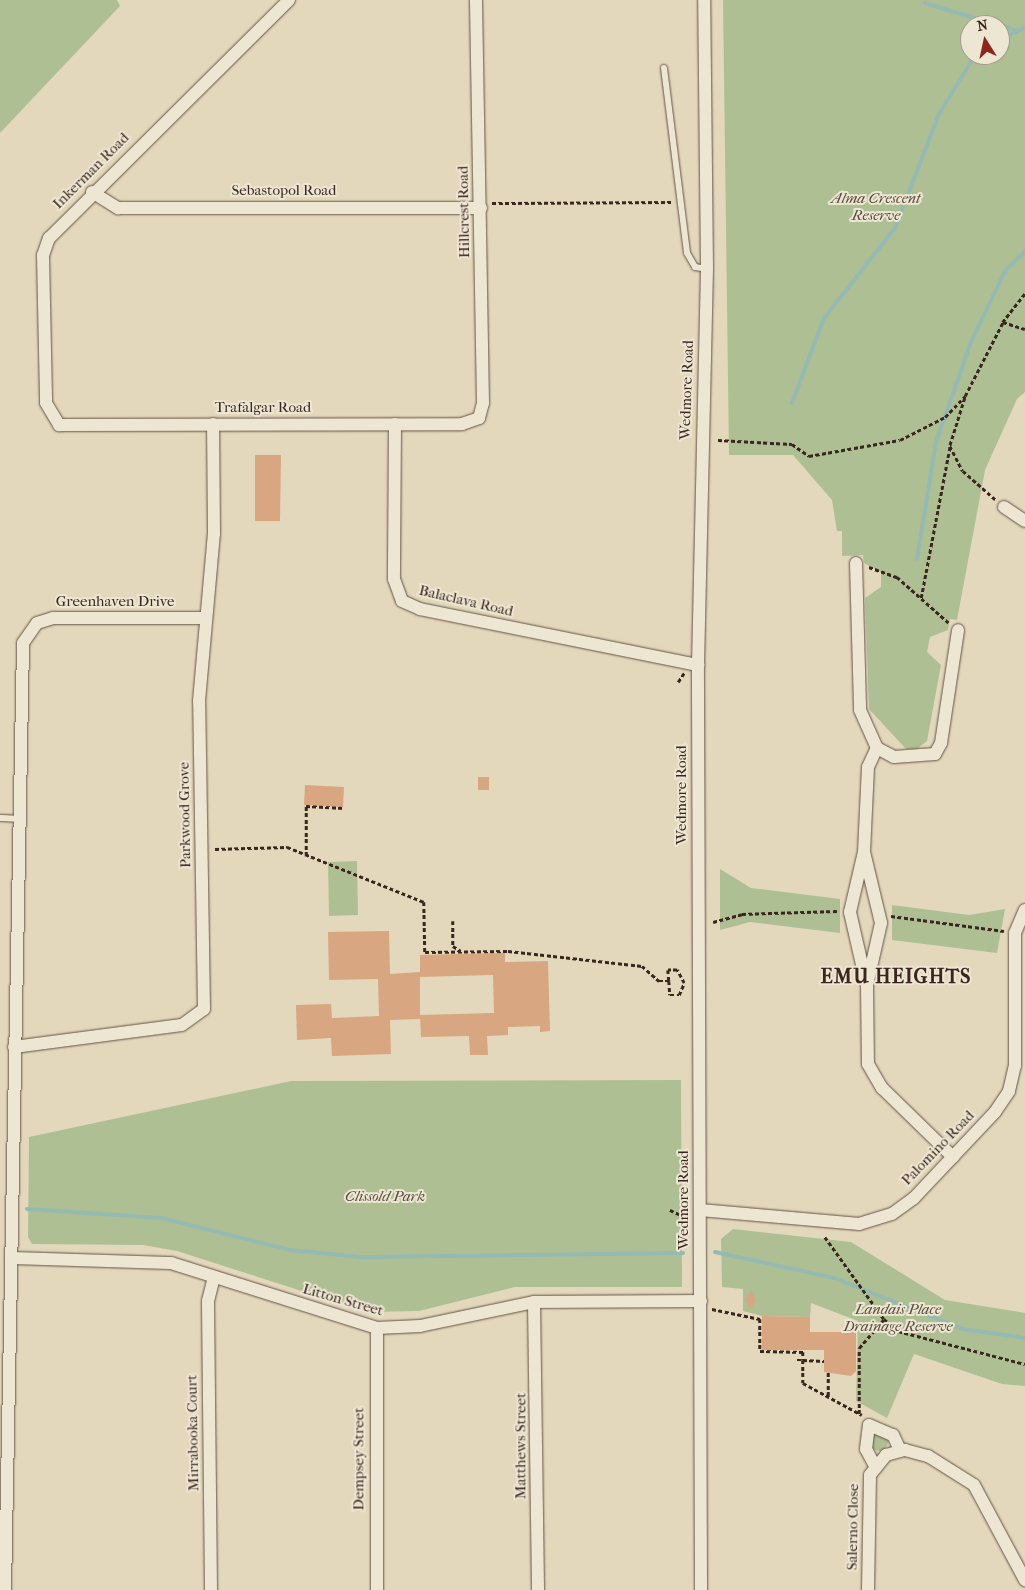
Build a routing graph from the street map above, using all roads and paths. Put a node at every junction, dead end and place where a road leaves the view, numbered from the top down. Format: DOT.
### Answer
graph roads {
  1 [pos="289,0"];
  2 [pos="476,0"];
  3 [pos="704,0"];
  4 [pos="664,68"];
  5 [pos="92,192"];
  6 [pos="680,202"];
  7 [pos="481,205"];
  8 [pos="707,269"];
  9 [pos="1025,294"];
  10 [pos="1003,322"];
  11 [pos="1025,329"];
  12 [pos="965,396"];
  13 [pos="53,420"];
  14 [pos="475,421"];
  15 [pos="213,424"];
  16 [pos="395,424"];
  17 [pos="718,440"];
  18 [pos="950,446"];
  19 [pos="1004,506"];
  20 [pos="1025,521"];
  21 [pos="856,563"];
  22 [pos="921,598"];
  23 [pos="206,618"];
  24 [pos="958,630"];
  25 [pos="698,665"];
  26 [pos="877,748"];
  27 [pos="344,808"];
  28 [pos="0,818"];
  29 [pos="18,819"];
  30 [pos="215,849"];
  31 [pos="864,852"];
  32 [pos="306,856"];
  33 [pos="1025,910"];
  34 [pos="452,921"];
  35 [pos="461,952"];
  36 [pos="669,981"];
  37 [pos="867,985"];
  38 [pos="14,1047"];
  39 [pos="953,1157"];
  40 [pos="670,1210"];
  41 [pos="700,1215"];
  42 [pos="825,1237"];
  43 [pos="10,1258"];
  44 [pos="214,1276"];
  45 [pos="534,1302"];
  46 [pos="705,1305"];
  47 [pos="884,1319"];
  48 [pos="377,1328"];
  49 [pos="797,1360"];
  50 [pos="803,1360"];
  51 [pos="824,1360"];
  52 [pos="1025,1364"];
  53 [pos="828,1372"];
  54 [pos="828,1396"];
  55 [pos="860,1414"];
  56 [pos="868,1425"];
  57 [pos="900,1450"];
  58 [pos="875,1466"];
  59 [pos="1024,1577"];
  60 [pos="5,1590"];
  61 [pos="211,1590"];
  62 [pos="377,1590"];
  63 [pos="538,1590"];
  64 [pos="701,1590"];
  65 [pos="868,1590"];
  1 -- 5 [label="street, Inkerman Road"];
  2 -- 7 [label="street, Hillcrest Road"];
  3 -- 8 [label="street, Wedmore Road"];
  4 -- 6 [label="lane"];
  5 -- 7 [label="street, Sebastopol Road"];
  5 -- 13 [label="street, Inkerman Road"];
  6 -- 7 [label="path"];
  6 -- 8 [label="lane"];
  7 -- 14 [label="street, Hillcrest Road"];
  8 -- 25 [label="street, Wedmore Road"];
  9 -- 10 [label="path"];
  10 -- 11 [label="path"];
  10 -- 12 [label="path"];
  12 -- 17 [label="path"];
  12 -- 18 [label="path"];
  13 -- 15 [label="street, Trafalgar Road"];
  14 -- 16 [label="street, Trafalgar Road"];
  15 -- 16 [label="street, Trafalgar Road"];
  15 -- 23 [label="street, Parkwood Grove"];
  16 -- 25 [label="street, Balaclava Road"];
  18 -- 19 [label="path"];
  18 -- 22 [label="path"];
  19 -- 20 [label="street"];
  21 -- 22 [label="path"];
  21 -- 26 [label="street"];
  22 -- 24 [label="path"];
  23 -- 29 [label="street, Greenhaven Drive"];
  23 -- 38 [label="street, Parkwood Grove"];
  24 -- 26 [label="street"];
  25 -- 41 [label="street, Wedmore Road"];
  26 -- 31 [label="street"];
  27 -- 32 [label="path"];
  28 -- 29 [label="lane"];
  29 -- 38 [label="street, Greenhaven Drive"];
  30 -- 32 [label="path"];
  31 -- 37 [label="street"];
  31 -- 37 [label="street"];
  32 -- 35 [label="path"];
  33 -- 39 [label="street, Palomino Road"];
  34 -- 35 [label="path"];
  35 -- 36 [label="path"];
  36 -- 36 [label="path"];
  37 -- 39 [label="street"];
  38 -- 43 [label="street, Greenhaven Drive"];
  39 -- 41 [label="street, Palomino Road"];
  40 -- 41 [label="path"];
  41 -- 46 [label="street, Wedmore Road"];
  42 -- 47 [label="path"];
  43 -- 44 [label="street, Litton Street"];
  43 -- 60 [label="street, Greenhaven Drive"];
  44 -- 48 [label="street, Litton Street"];
  44 -- 61 [label="street, Mirrabooka Court"];
  45 -- 46 [label="street, Litton Street"];
  45 -- 48 [label="street, Litton Street"];
  45 -- 63 [label="street, Matthews Street"];
  46 -- 50 [label="path"];
  46 -- 64 [label="street, Wedmore Road"];
  47 -- 52 [label="path"];
  47 -- 55 [label="path"];
  48 -- 62 [label="street, Dempsey Street"];
  49 -- 50 [label="path"];
  50 -- 51 [label="path"];
  50 -- 54 [label="path"];
  53 -- 54 [label="path"];
  54 -- 55 [label="path"];
  55 -- 56 [label="path"];
  56 -- 57 [label="street"];
  56 -- 58 [label="street, Salerno Close"];
  57 -- 58 [label="street, Salerno Close"];
  57 -- 59 [label="street"];
  58 -- 65 [label="street, Salerno Close"];
}
